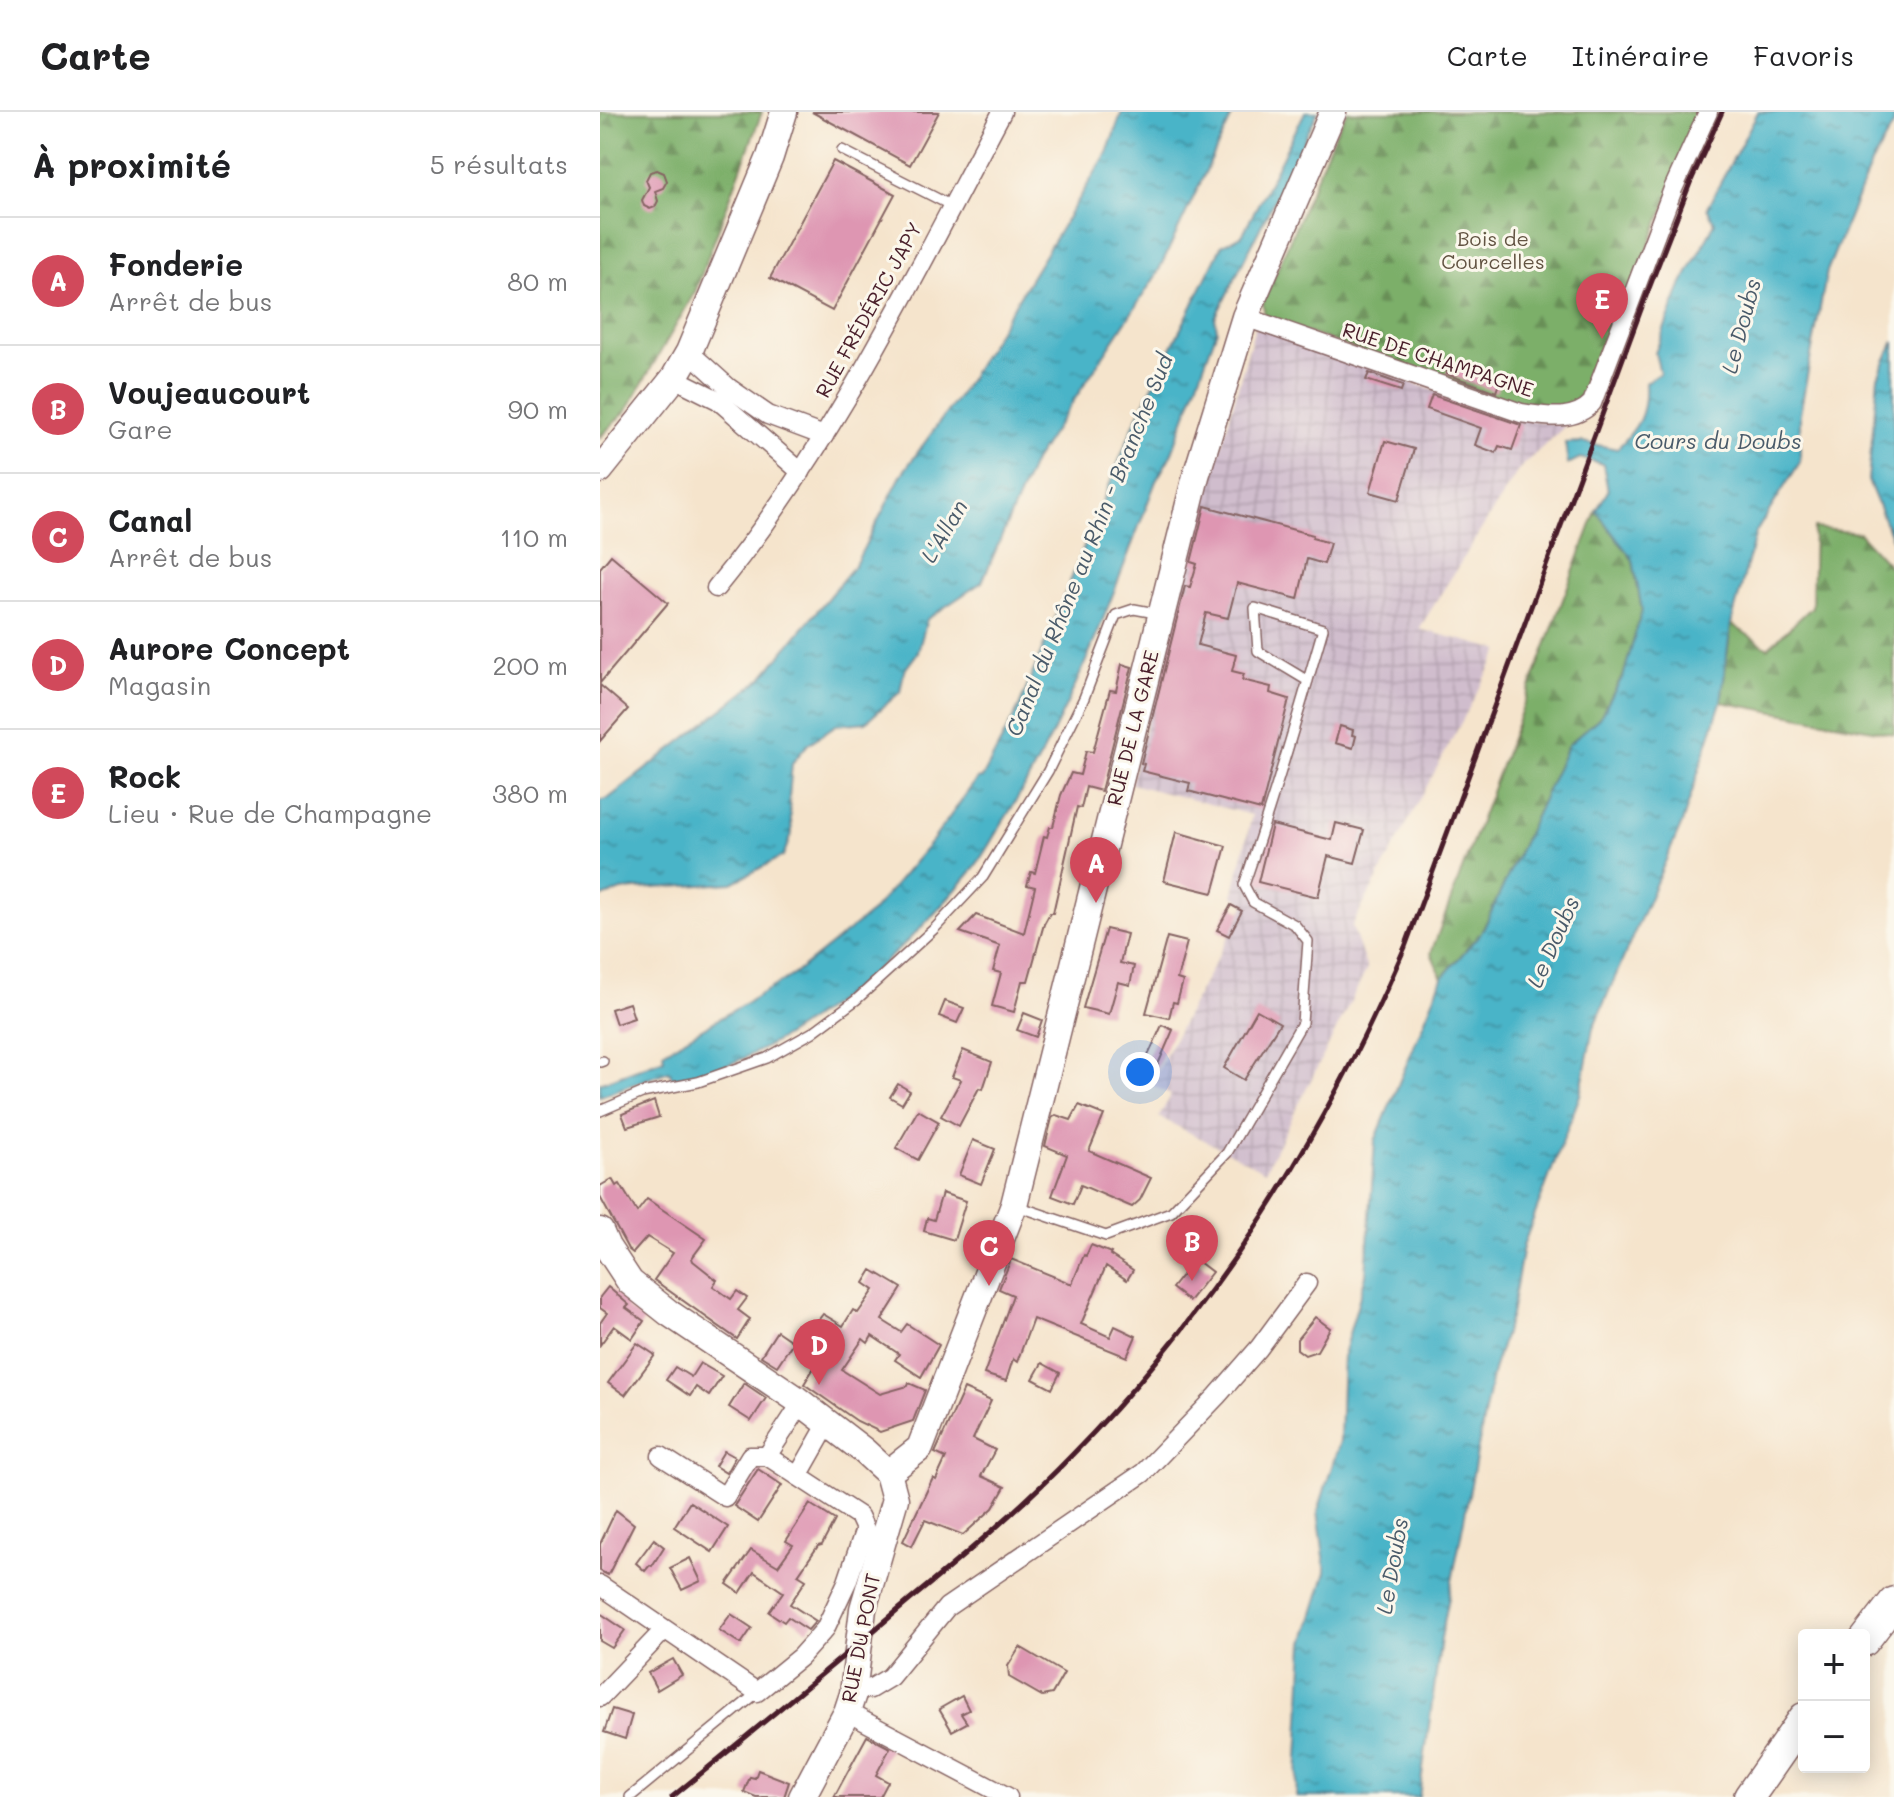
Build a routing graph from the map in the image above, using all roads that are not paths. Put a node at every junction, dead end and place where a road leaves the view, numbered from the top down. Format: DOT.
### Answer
graph roads {
  1 [pos="784,112"];
  2 [pos="1002,112"];
  3 [pos="1333,112"];
  4 [pos="1708,112"];
  5 [pos="842,150"];
  6 [pos="952,206"];
  7 [pos="1245,317"];
  8 [pos="689,352"];
  9 [pos="674,378"];
  10 [pos="824,436"];
  11 [pos="600,470"];
  12 [pos="801,472"];
  13 [pos="716,588"];
  14 [pos="1162,614"];
  15 [pos="1308,681"];
  16 [pos="600,1111"];
  17 [pos="1014,1205"];
  18 [pos="600,1231"];
  19 [pos="1307,1283"];
  20 [pos="801,1404"];
  21 [pos="827,1425"];
  22 [pos="661,1456"];
  23 [pos="767,1456"];
  24 [pos="888,1473"];
  25 [pos="798,1476"];
  26 [pos="600,1585"];
  27 [pos="1894,1602"];
  28 [pos="664,1630"];
  29 [pos="1870,1633"];
  30 [pos="757,1692"];
  31 [pos="600,1697"];
  32 [pos="850,1700"];
  33 [pos="1798,1727"];
  34 [pos="630,1797"];
  35 [pos="802,1797"];
  36 [pos="1008,1797"];
  37 [pos="1749,1797"];
  1 -- 8 [label="main road"];
  2 -- 6 [label="street, RUE FRÉDÉRIC JAPY"];
  3 -- 7 [label="main road, RUE DE LA GARE"];
  4 -- 7 [label="street, RUE DE CHAMPAGNE"];
  5 -- 6 [label="lane"];
  6 -- 10 [label="street, RUE FRÉDÉRIC JAPY"];
  7 -- 14 [label="main road, RUE DE LA GARE"];
  8 -- 9 [label="main road"];
  8 -- 10 [label="street"];
  9 -- 11 [label="main road"];
  9 -- 12 [label="street"];
  10 -- 12 [label="street, RUE FRÉDÉRIC JAPY"];
  12 -- 13 [label="street, RUE FRÉDÉRIC JAPY"];
  14 -- 16 [label="lane"];
  14 -- 17 [label="main road, RUE DE LA GARE"];
  15 -- 15 [label="lane"];
  15 -- 17 [label="lane"];
  17 -- 24 [label="main road, RUE DE LA GARE"];
  18 -- 20 [label="main road"];
  19 -- 32 [label="street"];
  20 -- 21 [label="main road"];
  20 -- 23 [label="street"];
  21 -- 24 [label="main road"];
  21 -- 25 [label="street"];
  22 -- 23 [label="street"];
  23 -- 25 [label="street"];
  24 -- 32 [label="main road, RUE DU PONT"];
  25 -- 30 [label="street"];
  26 -- 28 [label="street"];
  27 -- 29 [label="main road"];
  28 -- 30 [label="street"];
  28 -- 31 [label="street"];
  30 -- 34 [label="lane"];
  32 -- 35 [label="main road, RUE DU PONT"];
  32 -- 36 [label="street"];
  33 -- 37 [label="main road"];
}
